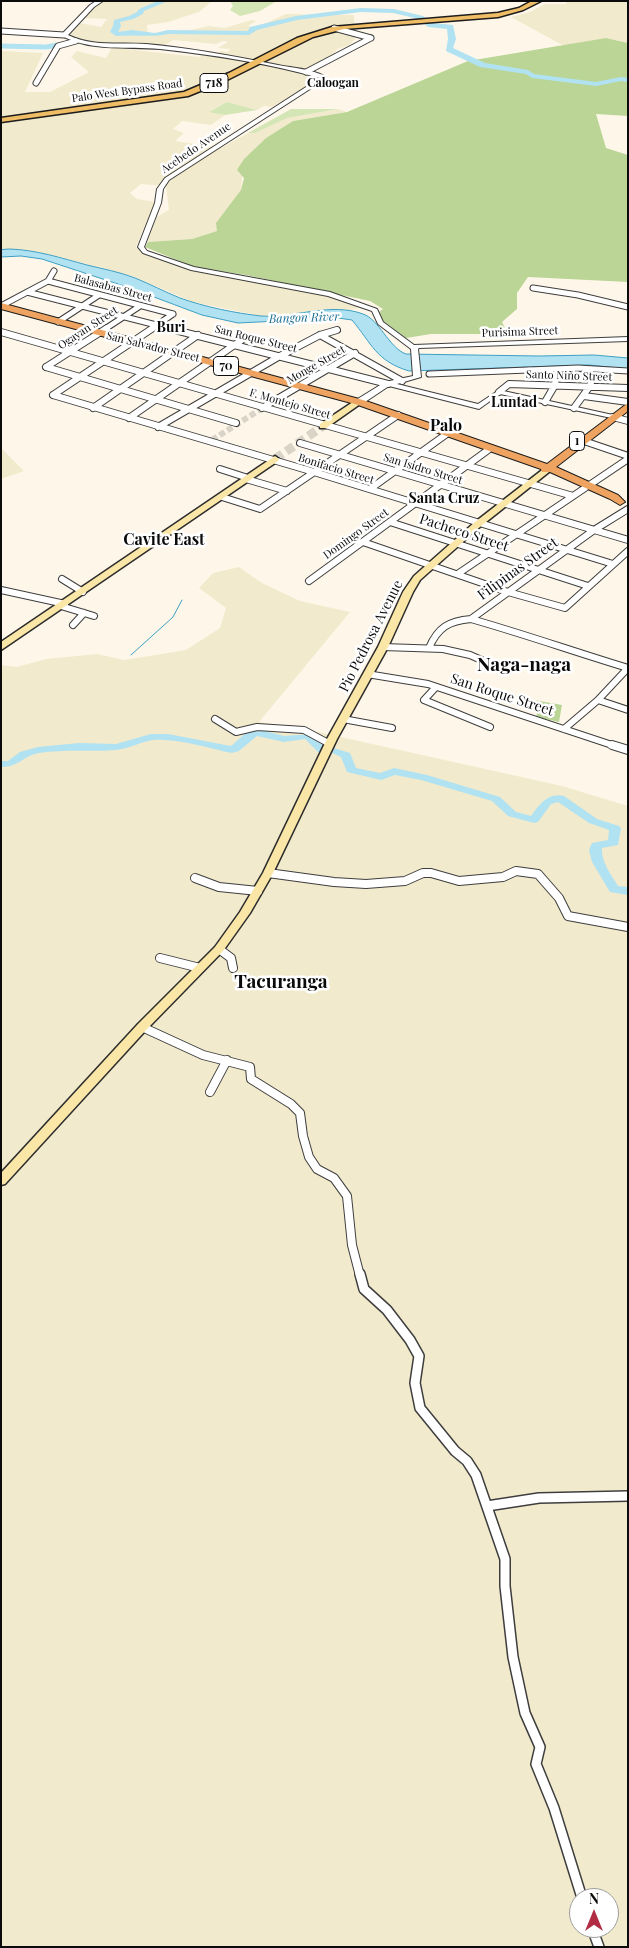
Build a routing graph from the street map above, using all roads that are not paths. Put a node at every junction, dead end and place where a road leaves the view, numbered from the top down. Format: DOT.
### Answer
graph roads {
  1 [pos="100,1"];
  2 [pos="538,1"];
  3 [pos="334,28"];
  4 [pos="1,31"];
  5 [pos="64,35"];
  6 [pos="76,41"];
  7 [pos="258,62"];
  8 [pos="306,72"];
  9 [pos="36,83"];
  10 [pos="1,120"];
  11 [pos="54,271"];
  12 [pos="48,281"];
  13 [pos="533,288"];
  14 [pos="27,292"];
  15 [pos="99,295"];
  16 [pos="1,306"];
  17 [pos="82,306"];
  18 [pos="140,306"];
  19 [pos="628,307"];
  20 [pos="124,317"];
  21 [pos="58,322"];
  22 [pos="157,325"];
  23 [pos="337,330"];
  24 [pos="1,332"];
  25 [pos="98,333"];
  26 [pos="198,335"];
  27 [pos="320,335"];
  28 [pos="243,339"];
  29 [pos="628,340"];
  30 [pos="134,341"];
  31 [pos="235,345"];
  32 [pos="415,351"];
  33 [pos="70,352"];
  34 [pos="174,352"];
  35 [pos="356,353"];
  36 [pos="280,356"];
  37 [pos="104,361"];
  38 [pos="210,362"];
  39 [pos="328,369"];
  40 [pos="628,371"];
  41 [pos="145,372"];
  42 [pos="251,372"];
  43 [pos="429,374"];
  44 [pos="80,377"];
  45 [pos="402,380"];
  46 [pos="179,382"];
  47 [pos="388,384"];
  48 [pos="300,385"];
  49 [pos="555,385"];
  50 [pos="590,386"];
  51 [pos="628,388"];
  52 [pos="121,389"];
  53 [pos="499,392"];
  54 [pos="216,393"];
  55 [pos="584,396"];
  56 [pos="156,399"];
  57 [pos="359,402"];
  58 [pos="545,402"];
  59 [pos="628,404"];
  60 [pos="93,408"];
  61 [pos="263,408"];
  62 [pos="574,408"];
  63 [pos="189,409"];
  64 [pos="398,415"];
  65 [pos="129,418"];
  66 [pos="613,418"];
  67 [pos="628,421"];
  68 [pos="236,423"];
  69 [pos="324,425"];
  70 [pos="158,427"];
  71 [pos="448,433"];
  72 [pos="368,436"];
  73 [pos="584,442"];
  74 [pos="300,443"];
  75 [pos="488,450"];
  76 [pos="419,452"];
  77 [pos="340,455"];
  78 [pos="628,457"];
  79 [pos="274,460"];
  80 [pos="466,465"];
  81 [pos="544,468"];
  82 [pos="220,469"];
  83 [pos="394,470"];
  84 [pos="314,472"];
  85 [pos="247,478"];
  86 [pos="530,483"];
  87 [pos="440,484"];
  88 [pos="586,487"];
  89 [pos="370,489"];
  90 [pos="287,491"];
  91 [pos="573,496"];
  92 [pos="222,497"];
  93 [pos="504,503"];
  94 [pos="413,504"];
  95 [pos="625,506"];
  96 [pos="545,514"];
  97 [pos="390,522"];
  98 [pos="478,524"];
  99 [pos="594,530"];
  100 [pos="516,535"];
  101 [pos="628,540"];
  102 [pos="362,542"];
  103 [pos="456,543"];
  104 [pos="565,550"];
  105 [pos="628,551"];
  106 [pos="488,554"];
  107 [pos="613,564"];
  108 [pos="432,565"];
  109 [pos="538,570"];
  110 [pos="459,573"];
  111 [pos="62,579"];
  112 [pos="309,581"];
  113 [pos="588,586"];
  114 [pos="1,590"];
  115 [pos="83,592"];
  116 [pos="508,592"];
  117 [pos="63,605"];
  118 [pos="84,613"];
  119 [pos="94,616"];
  120 [pos="471,619"];
  121 [pos="73,625"];
  122 [pos="1,647"];
  123 [pos="383,647"];
  124 [pos="429,648"];
  125 [pos="628,668"];
  126 [pos="504,670"];
  127 [pos="366,674"];
  128 [pos="436,687"];
  129 [pos="598,700"];
  130 [pos="628,710"];
  131 [pos="214,719"];
  132 [pos="344,719"];
  133 [pos="490,726"];
  134 [pos="392,728"];
  135 [pos="564,729"];
  136 [pos="329,747"];
  137 [pos="628,750"];
  138 [pos="268,873"];
  139 [pos="195,878"];
  140 [pos="258,891"];
  141 [pos="628,927"];
  142 [pos="218,949"];
  143 [pos="160,958"];
  144 [pos="200,968"];
  145 [pos="233,968"];
  146 [pos="142,1027"];
  147 [pos="227,1060"];
  148 [pos="210,1092"];
  149 [pos="1,1181"];
  150 [pos="628,1496"];
  151 [pos="487,1506"];
  152 [pos="579,1888"];
  1 -- 5 [label="street"];
  2 -- 3 [label="main road, Palo West Bypass Road / 718"];
  3 -- 7 [label="main road, Palo West Bypass Road / 718"];
  3 -- 8 [label="street"];
  4 -- 5 [label="street"];
  5 -- 6 [label="street, Acebedo Avenue"];
  6 -- 7 [label="street, Acebedo Avenue"];
  6 -- 9 [label="street"];
  7 -- 8 [label="street, Acebedo Avenue"];
  7 -- 10 [label="main road, Palo West Bypass Road / 718"];
  8 -- 32 [label="street, Acebedo Avenue"];
  11 -- 12 [label="street"];
  12 -- 14 [label="street"];
  12 -- 15 [label="street, Balasabas Street"];
  13 -- 19 [label="street"];
  14 -- 16 [label="street"];
  14 -- 17 [label="street, San Roque Street"];
  15 -- 17 [label="street"];
  15 -- 18 [label="street, Balasabas Street"];
  16 -- 21 [label="highway, San Salvador Street / 70"];
  17 -- 20 [label="street, San Roque Street"];
  17 -- 21 [label="street"];
  18 -- 20 [label="street, Ogayan Street"];
  18 -- 22 [label="street, Balasabas Street"];
  20 -- 22 [label="street, San Roque Street"];
  20 -- 25 [label="street, Ogayan Street"];
  21 -- 25 [label="highway, San Salvador Street / 70"];
  22 -- 26 [label="street, San Roque Street"];
  22 -- 30 [label="street"];
  23 -- 27 [label="street"];
  24 -- 33 [label="street, F. Montejo Street"];
  25 -- 30 [label="highway, San Salvador Street / 70"];
  25 -- 33 [label="street, Ogayan Street"];
  26 -- 31 [label="street, San Roque Street"];
  26 -- 34 [label="street"];
  27 -- 35 [label="street"];
  27 -- 36 [label="street"];
  28 -- 31 [label="street"];
  29 -- 32 [label="street, Purisima Street"];
  30 -- 34 [label="highway, San Salvador Street / 70"];
  30 -- 37 [label="street"];
  31 -- 36 [label="street, San Roque Street"];
  31 -- 38 [label="street"];
  32 -- 45 [label="street"];
  33 -- 37 [label="street, F. Montejo Street"];
  33 -- 44 [label="street, Ogayan Street"];
  34 -- 38 [label="highway, San Salvador Street / 70"];
  34 -- 41 [label="street"];
  35 -- 39 [label="street, Monge Street"];
  35 -- 45 [label="street"];
  36 -- 39 [label="street, San Roque Street"];
  36 -- 42 [label="street"];
  37 -- 41 [label="street, F. Montejo Street"];
  37 -- 44 [label="street"];
  38 -- 42 [label="highway, San Salvador Street / 70"];
  38 -- 46 [label="street"];
  39 -- 47 [label="street, San Roque Street"];
  39 -- 48 [label="street, Monge Street"];
  40 -- 43 [label="street"];
  41 -- 46 [label="street, F. Montejo Street"];
  41 -- 52 [label="street"];
  42 -- 48 [label="highway, San Salvador Street / 70"];
  42 -- 54 [label="street"];
  44 -- 52 [label="street"];
  44 -- 60 [label="street, Bonifacio Street"];
  45 -- 47 [label="street"];
  46 -- 54 [label="street, F. Montejo Street"];
  46 -- 56 [label="street"];
  47 -- 53 [label="street, San Roque Street"];
  47 -- 57 [label="street"];
  48 -- 57 [label="highway, San Salvador Street / 70"];
  48 -- 61 [label="street, Monge Street"];
  49 -- 50 [label="street, Santo Niño Street"];
  49 -- 50 [label="street"];
  49 -- 53 [label="street, Santo Niño Street"];
  49 -- 58 [label="street"];
  50 -- 51 [label="street, Santo Niño Street"];
  50 -- 55 [label="street"];
  52 -- 56 [label="street"];
  52 -- 60 [label="street"];
  53 -- 58 [label="street"];
  54 -- 61 [label="street, F. Montejo Street"];
  54 -- 63 [label="street"];
  55 -- 59 [label="street"];
  55 -- 62 [label="street"];
  56 -- 63 [label="street"];
  56 -- 65 [label="street"];
  57 -- 64 [label="highway, San Salvador Street / 70"];
  57 -- 69 [label="main road"];
  58 -- 62 [label="street"];
  59 -- 66 [label="highway, 1"];
  60 -- 65 [label="street, Bonifacio Street"];
  61 -- 69 [label="street, F. Montejo Street"];
  62 -- 66 [label="street"];
  63 -- 68 [label="street"];
  63 -- 70 [label="street"];
  64 -- 71 [label="highway, San Salvador Street / 70"];
  64 -- 72 [label="street"];
  65 -- 70 [label="street, Bonifacio Street"];
  66 -- 67 [label="street"];
  66 -- 73 [label="highway, 1"];
  66 -- 81 [label="highway, 1"];
  69 -- 72 [label="street, F. Montejo Street"];
  70 -- 79 [label="street, Bonifacio Street"];
  71 -- 75 [label="highway, San Salvador Street / 70"];
  71 -- 76 [label="street"];
  71 -- 81 [label="highway, San Salvador Street / 70"];
  72 -- 76 [label="street, F. Montejo Street"];
  72 -- 77 [label="street"];
  73 -- 78 [label="street"];
  73 -- 81 [label="highway, 1"];
  74 -- 77 [label="street, San Isidro Street"];
  75 -- 80 [label="street, Domingo Street"];
  75 -- 81 [label="highway, San Salvador Street / 70"];
  76 -- 80 [label="street, F. Montejo Street"];
  76 -- 83 [label="street"];
  77 -- 83 [label="street, San Isidro Street"];
  77 -- 84 [label="street"];
  78 -- 88 [label="street"];
  79 -- 84 [label="street, Bonifacio Street"];
  79 -- 85 [label="main road"];
  80 -- 86 [label="street, F. Montejo Street"];
  80 -- 87 [label="street, Domingo Street"];
  81 -- 86 [label="main road, Pio Pedrosa Avenue"];
  81 -- 88 [label="highway, San Salvador Street"];
  82 -- 85 [label="street"];
  83 -- 87 [label="street, San Isidro Street"];
  83 -- 89 [label="street"];
  84 -- 89 [label="street, Bonifacio Street"];
  84 -- 90 [label="street"];
  85 -- 90 [label="street"];
  85 -- 92 [label="main road"];
  86 -- 91 [label="street, F. Montejo Street"];
  86 -- 93 [label="main road, Pio Pedrosa Avenue"];
  87 -- 93 [label="street, San Isidro Street"];
  87 -- 94 [label="street, Domingo Street"];
  88 -- 91 [label="street"];
  88 -- 95 [label="highway, San Salvador Street"];
  89 -- 94 [label="street, Bonifacio Street"];
  90 -- 92 [label="street"];
  91 -- 96 [label="street"];
  92 -- 115 [label="main road"];
  93 -- 96 [label="street, San Isidro Street"];
  93 -- 98 [label="main road, Pio Pedrosa Avenue"];
  94 -- 97 [label="street, Domingo Street"];
  94 -- 98 [label="street, Bonifacio Street"];
  95 -- 99 [label="street, Filipinas Street"];
  96 -- 99 [label="street, San Isidro Street"];
  96 -- 100 [label="street"];
  97 -- 102 [label="street, Domingo Street"];
  97 -- 103 [label="street, Pacheco Street"];
  98 -- 100 [label="street, Bonifacio Street"];
  98 -- 103 [label="main road, Pio Pedrosa Avenue"];
  99 -- 101 [label="street, San Isidro Street"];
  99 -- 104 [label="street, Filipinas Street"];
  100 -- 104 [label="street, Bonifacio Street"];
  100 -- 106 [label="street"];
  102 -- 108 [label="street"];
  102 -- 112 [label="street, Domingo Street"];
  103 -- 106 [label="street, Pacheco Street"];
  103 -- 108 [label="main road, Pio Pedrosa Avenue"];
  104 -- 107 [label="street, Bonifacio Street"];
  104 -- 109 [label="street, Filipinas Street"];
  105 -- 107 [label="street"];
  106 -- 109 [label="street, Pacheco Street"];
  106 -- 110 [label="street"];
  107 -- 113 [label="street"];
  108 -- 110 [label="street"];
  108 -- 123 [label="main road, Pio Pedrosa Avenue"];
  109 -- 113 [label="street, Pacheco Street"];
  109 -- 116 [label="street, Filipinas Street"];
  110 -- 116 [label="street"];
  111 -- 115 [label="street"];
  113 -- 116 [label="street"];
  114 -- 117 [label="street"];
  115 -- 117 [label="main road"];
  116 -- 120 [label="street, Filipinas Street"];
  117 -- 118 [label="street"];
  117 -- 122 [label="main road"];
  118 -- 119 [label="street"];
  118 -- 121 [label="street"];
  120 -- 124 [label="street, Filipinas Street"];
  120 -- 125 [label="street"];
  123 -- 124 [label="street"];
  123 -- 127 [label="main road, Pio Pedrosa Avenue"];
  124 -- 126 [label="street"];
  125 -- 129 [label="street"];
  127 -- 128 [label="street, San Roque Street"];
  127 -- 132 [label="main road, Pio Pedrosa Avenue"];
  128 -- 133 [label="street"];
  128 -- 135 [label="street, San Roque Street"];
  129 -- 130 [label="street"];
  129 -- 135 [label="street"];
  131 -- 136 [label="street"];
  132 -- 134 [label="street"];
  132 -- 136 [label="main road, Pio Pedrosa Avenue"];
  135 -- 137 [label="street, San Roque Street"];
  136 -- 138 [label="main road, Pio Pedrosa Avenue"];
  138 -- 140 [label="main road, Pio Pedrosa Avenue"];
  138 -- 141 [label="street"];
  139 -- 140 [label="street"];
  140 -- 142 [label="main road, Pio Pedrosa Avenue"];
  142 -- 144 [label="main road, Pio Pedrosa Avenue"];
  142 -- 145 [label="street"];
  143 -- 144 [label="street"];
  144 -- 146 [label="main road, Pio Pedrosa Avenue"];
  146 -- 147 [label="street"];
  146 -- 149 [label="main road, Pio Pedrosa Avenue"];
  147 -- 148 [label="street"];
  147 -- 151 [label="street"];
  150 -- 151 [label="street"];
  151 -- 152 [label="street"];
}
